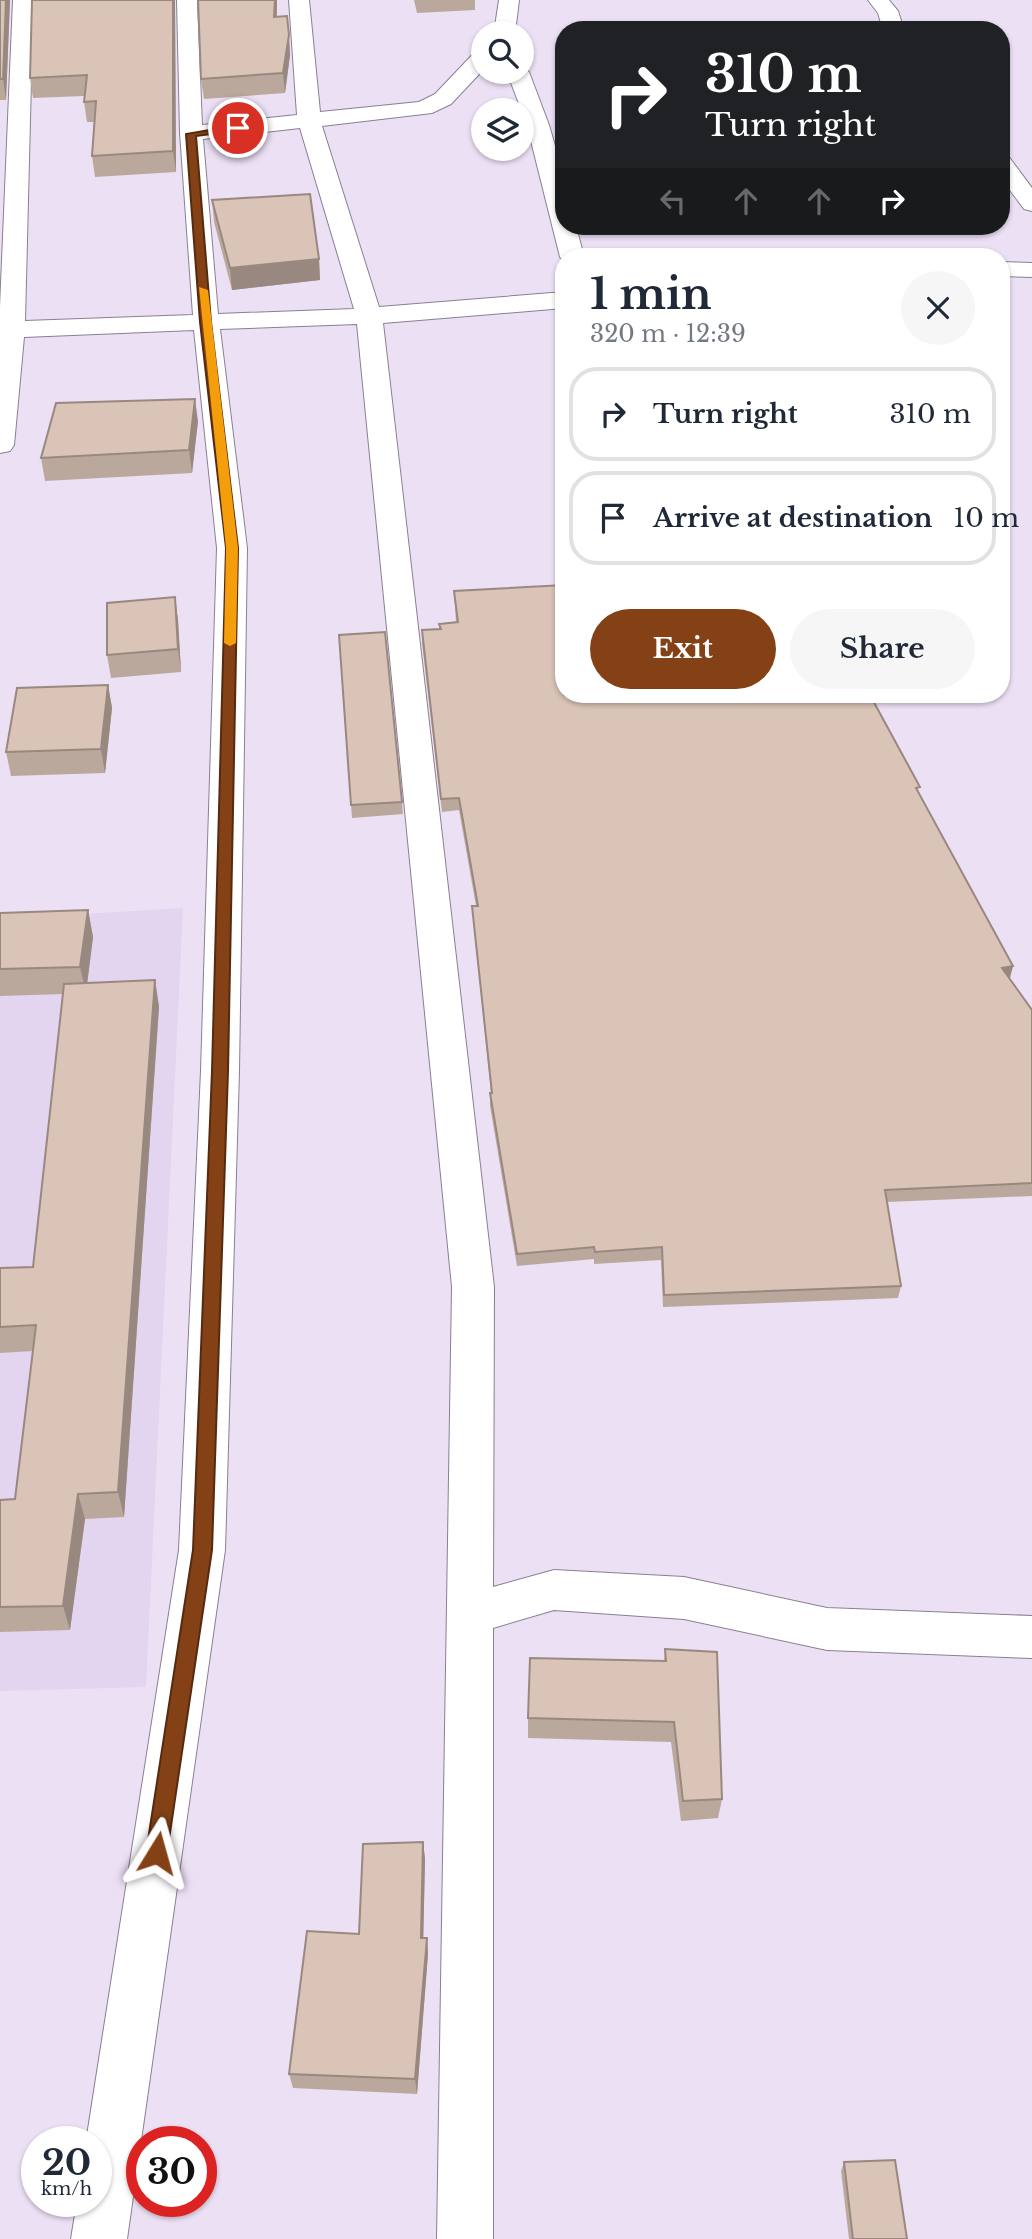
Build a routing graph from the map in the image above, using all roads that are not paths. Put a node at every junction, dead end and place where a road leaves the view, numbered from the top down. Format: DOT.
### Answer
graph roads {
  1 [pos="23,0"];
  2 [pos="188,0"];
  3 [pos="299,0"];
  4 [pos="509,0"];
  5 [pos="878,0"];
  6 [pos="506,21"];
  7 [pos="891,21"];
  8 [pos="471,70"];
  9 [pos="523,84"];
  10 [pos="309,119"];
  11 [pos="191,134"];
  12 [pos="1010,174"];
  13 [pos="555,190"];
  14 [pos="1032,204"];
  15 [pos="1010,270"];
  16 [pos="1032,270"];
  17 [pos="555,301"];
  18 [pos="369,316"];
  19 [pos="206,322"];
  20 [pos="6,330"];
  21 [pos="0,445"];
  22 [pos="470,1614"];
  23 [pos="1032,1637"];
  24 [pos="99,2239"];
  25 [pos="465,2239"];
  1 -- 20 [label="street"];
  2 -- 11 [label="street"];
  3 -- 10 [label="street"];
  4 -- 6 [label="street"];
  5 -- 7 [label="street"];
  8 -- 10 [label="street"];
  9 -- 13 [label="street"];
  10 -- 11 [label="street"];
  10 -- 18 [label="street"];
  11 -- 19 [label="street"];
  12 -- 14 [label="street"];
  15 -- 16 [label="street"];
  17 -- 18 [label="street"];
  18 -- 19 [label="street"];
  18 -- 22 [label="street"];
  19 -- 20 [label="street"];
  19 -- 24 [label="street"];
  20 -- 21 [label="street"];
  22 -- 23 [label="street"];
  22 -- 25 [label="street"];
}
